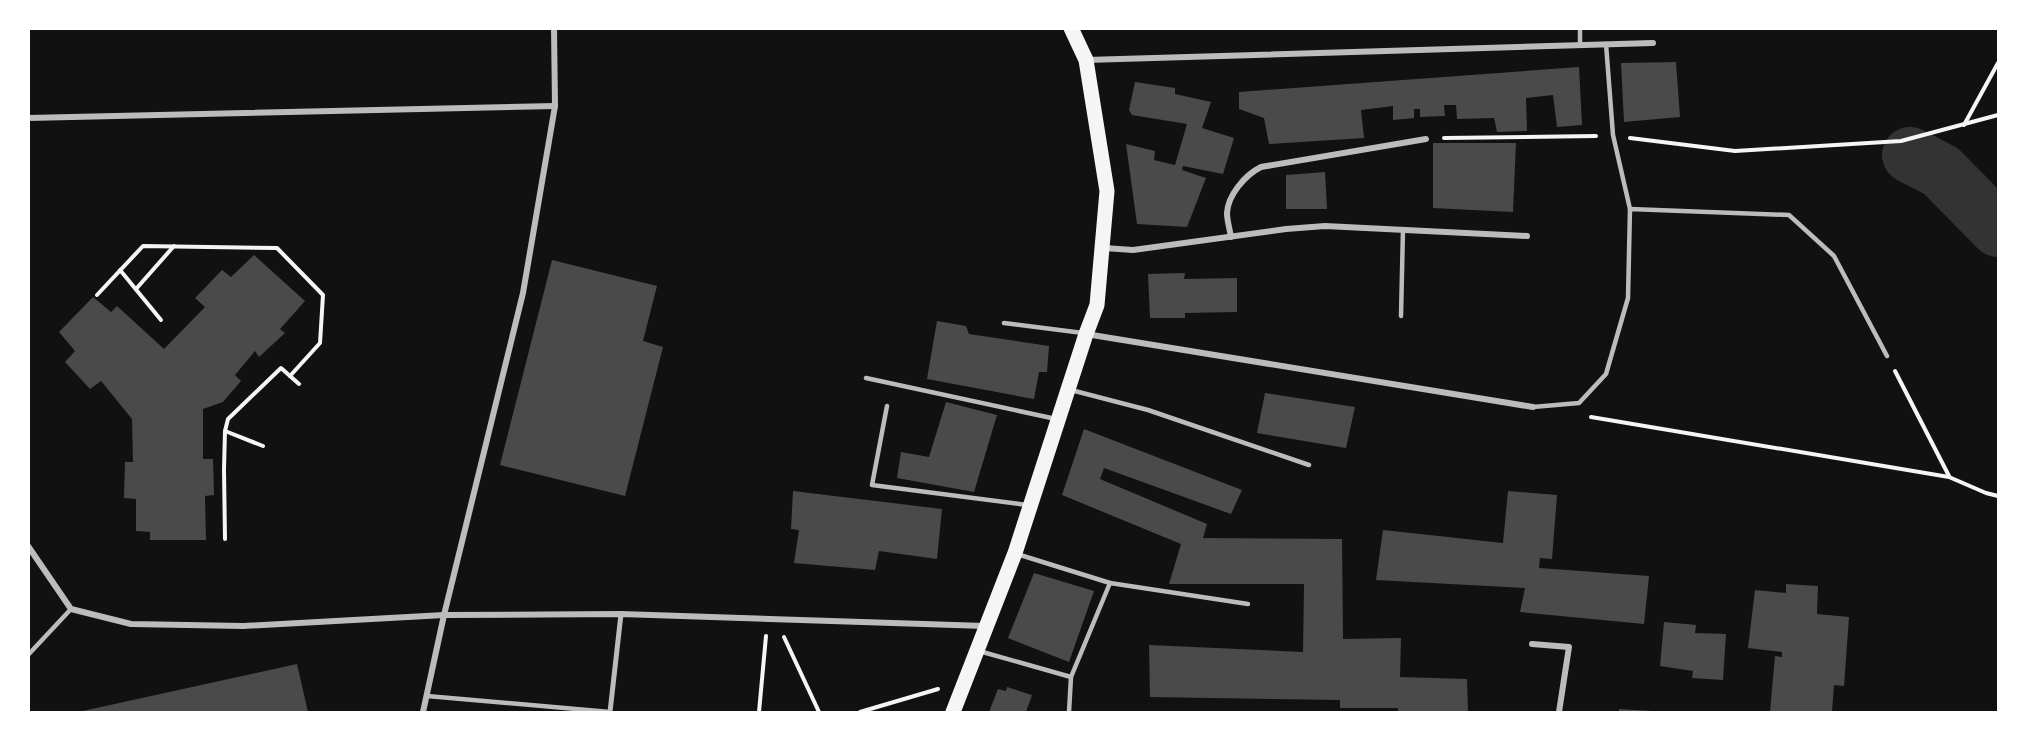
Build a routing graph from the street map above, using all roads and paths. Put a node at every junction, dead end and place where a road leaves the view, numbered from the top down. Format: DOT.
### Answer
graph roads {
  1 [pos="554,28"];
  2 [pos="1071,28"];
  3 [pos="1580,28"];
  4 [pos="1653,43"];
  5 [pos="1606,44"];
  6 [pos="1580,45"];
  7 [pos="1086,60"];
  8 [pos="1998,63"];
  9 [pos="555,106"];
  10 [pos="1998,116"];
  11 [pos="28,118"];
  12 [pos="1964,126"];
  13 [pos="1613,135"];
  14 [pos="1426,139"];
  15 [pos="1630,209"];
  16 [pos="1403,229"];
  17 [pos="1527,236"];
  18 [pos="1231,237"];
  19 [pos="174,246"];
  20 [pos="1103,248"];
  21 [pos="120,270"];
  22 [pos="136,289"];
  23 [pos="97,294"];
  24 [pos="1401,316"];
  25 [pos="161,320"];
  26 [pos="1004,323"];
  27 [pos="1086,334"];
  28 [pos="1887,356"];
  29 [pos="290,376"];
  30 [pos="867,378"];
  31 [pos="299,384"];
  32 [pos="1069,389"];
  33 [pos="887,406"];
  34 [pos="1533,407"];
  35 [pos="1591,417"];
  36 [pos="1058,419"];
  37 [pos="225,431"];
  38 [pos="263,446"];
  39 [pos="1309,465"];
  40 [pos="1949,477"];
  41 [pos="1998,496"];
  42 [pos="1029,505"];
  43 [pos="225,539"];
  44 [pos="28,546"];
  45 [pos="1015,554"];
  46 [pos="1110,583"];
  47 [pos="1248,604"];
  48 [pos="71,609"];
  49 [pos="621,614"];
  50 [pos="444,615"];
  51 [pos="767,620"];
  52 [pos="776,620"];
  53 [pos="985,626"];
  54 [pos="1532,644"];
  55 [pos="977,650"];
  56 [pos="28,655"];
  57 [pos="1071,677"];
  58 [pos="965,681"];
  59 [pos="427,696"];
  60 [pos="423,712"];
  61 [pos="610,712"];
  62 [pos="759,712"];
  63 [pos="819,712"];
  64 [pos="860,712"];
  65 [pos="952,712"];
  66 [pos="1069,712"];
  67 [pos="1559,712"];
  1 -- 9 [label="street"];
  2 -- 7 [label="main road"];
  3 -- 6 [label="lane"];
  4 -- 5 [label="street"];
  5 -- 6 [label="street"];
  5 -- 13 [label="lane"];
  6 -- 7 [label="street"];
  7 -- 20 [label="main road"];
  8 -- 12 [label="path"];
  9 -- 11 [label="street"];
  9 -- 50 [label="street"];
  10 -- 12 [label="path"];
  12 -- 13 [label="path"];
  13 -- 14 [label="path"];
  13 -- 15 [label="lane"];
  14 -- 18 [label="street"];
  15 -- 28 [label="lane"];
  15 -- 34 [label="lane"];
  16 -- 17 [label="street"];
  16 -- 18 [label="street"];
  16 -- 24 [label="lane"];
  18 -- 20 [label="street"];
  19 -- 21 [label="path"];
  19 -- 22 [label="path"];
  19 -- 29 [label="path"];
  20 -- 27 [label="main road"];
  21 -- 22 [label="path"];
  21 -- 23 [label="path"];
  22 -- 25 [label="path"];
  26 -- 27 [label="lane"];
  27 -- 32 [label="main road"];
  27 -- 34 [label="street"];
  28 -- 40 [label="path"];
  29 -- 31 [label="path"];
  29 -- 37 [label="path"];
  30 -- 36 [label="lane"];
  32 -- 36 [label="main road"];
  32 -- 39 [label="lane"];
  33 -- 42 [label="lane"];
  35 -- 40 [label="path"];
  36 -- 42 [label="main road"];
  37 -- 38 [label="path"];
  37 -- 43 [label="path"];
  40 -- 41 [label="path"];
  42 -- 45 [label="main road"];
  44 -- 48 [label="street"];
  45 -- 46 [label="lane"];
  45 -- 53 [label="main road"];
  46 -- 47 [label="lane"];
  46 -- 57 [label="lane"];
  48 -- 50 [label="street"];
  48 -- 56 [label="lane"];
  49 -- 50 [label="street"];
  49 -- 51 [label="street"];
  49 -- 61 [label="street"];
  50 -- 59 [label="street"];
  51 -- 52 [label="street"];
  51 -- 62 [label="path"];
  52 -- 53 [label="street"];
  52 -- 63 [label="path"];
  53 -- 55 [label="main road"];
  54 -- 67 [label="street"];
  55 -- 57 [label="lane"];
  55 -- 58 [label="main road"];
  57 -- 66 [label="lane"];
  58 -- 64 [label="path"];
  58 -- 65 [label="main road"];
  59 -- 60 [label="street"];
  59 -- 61 [label="lane"];
}
